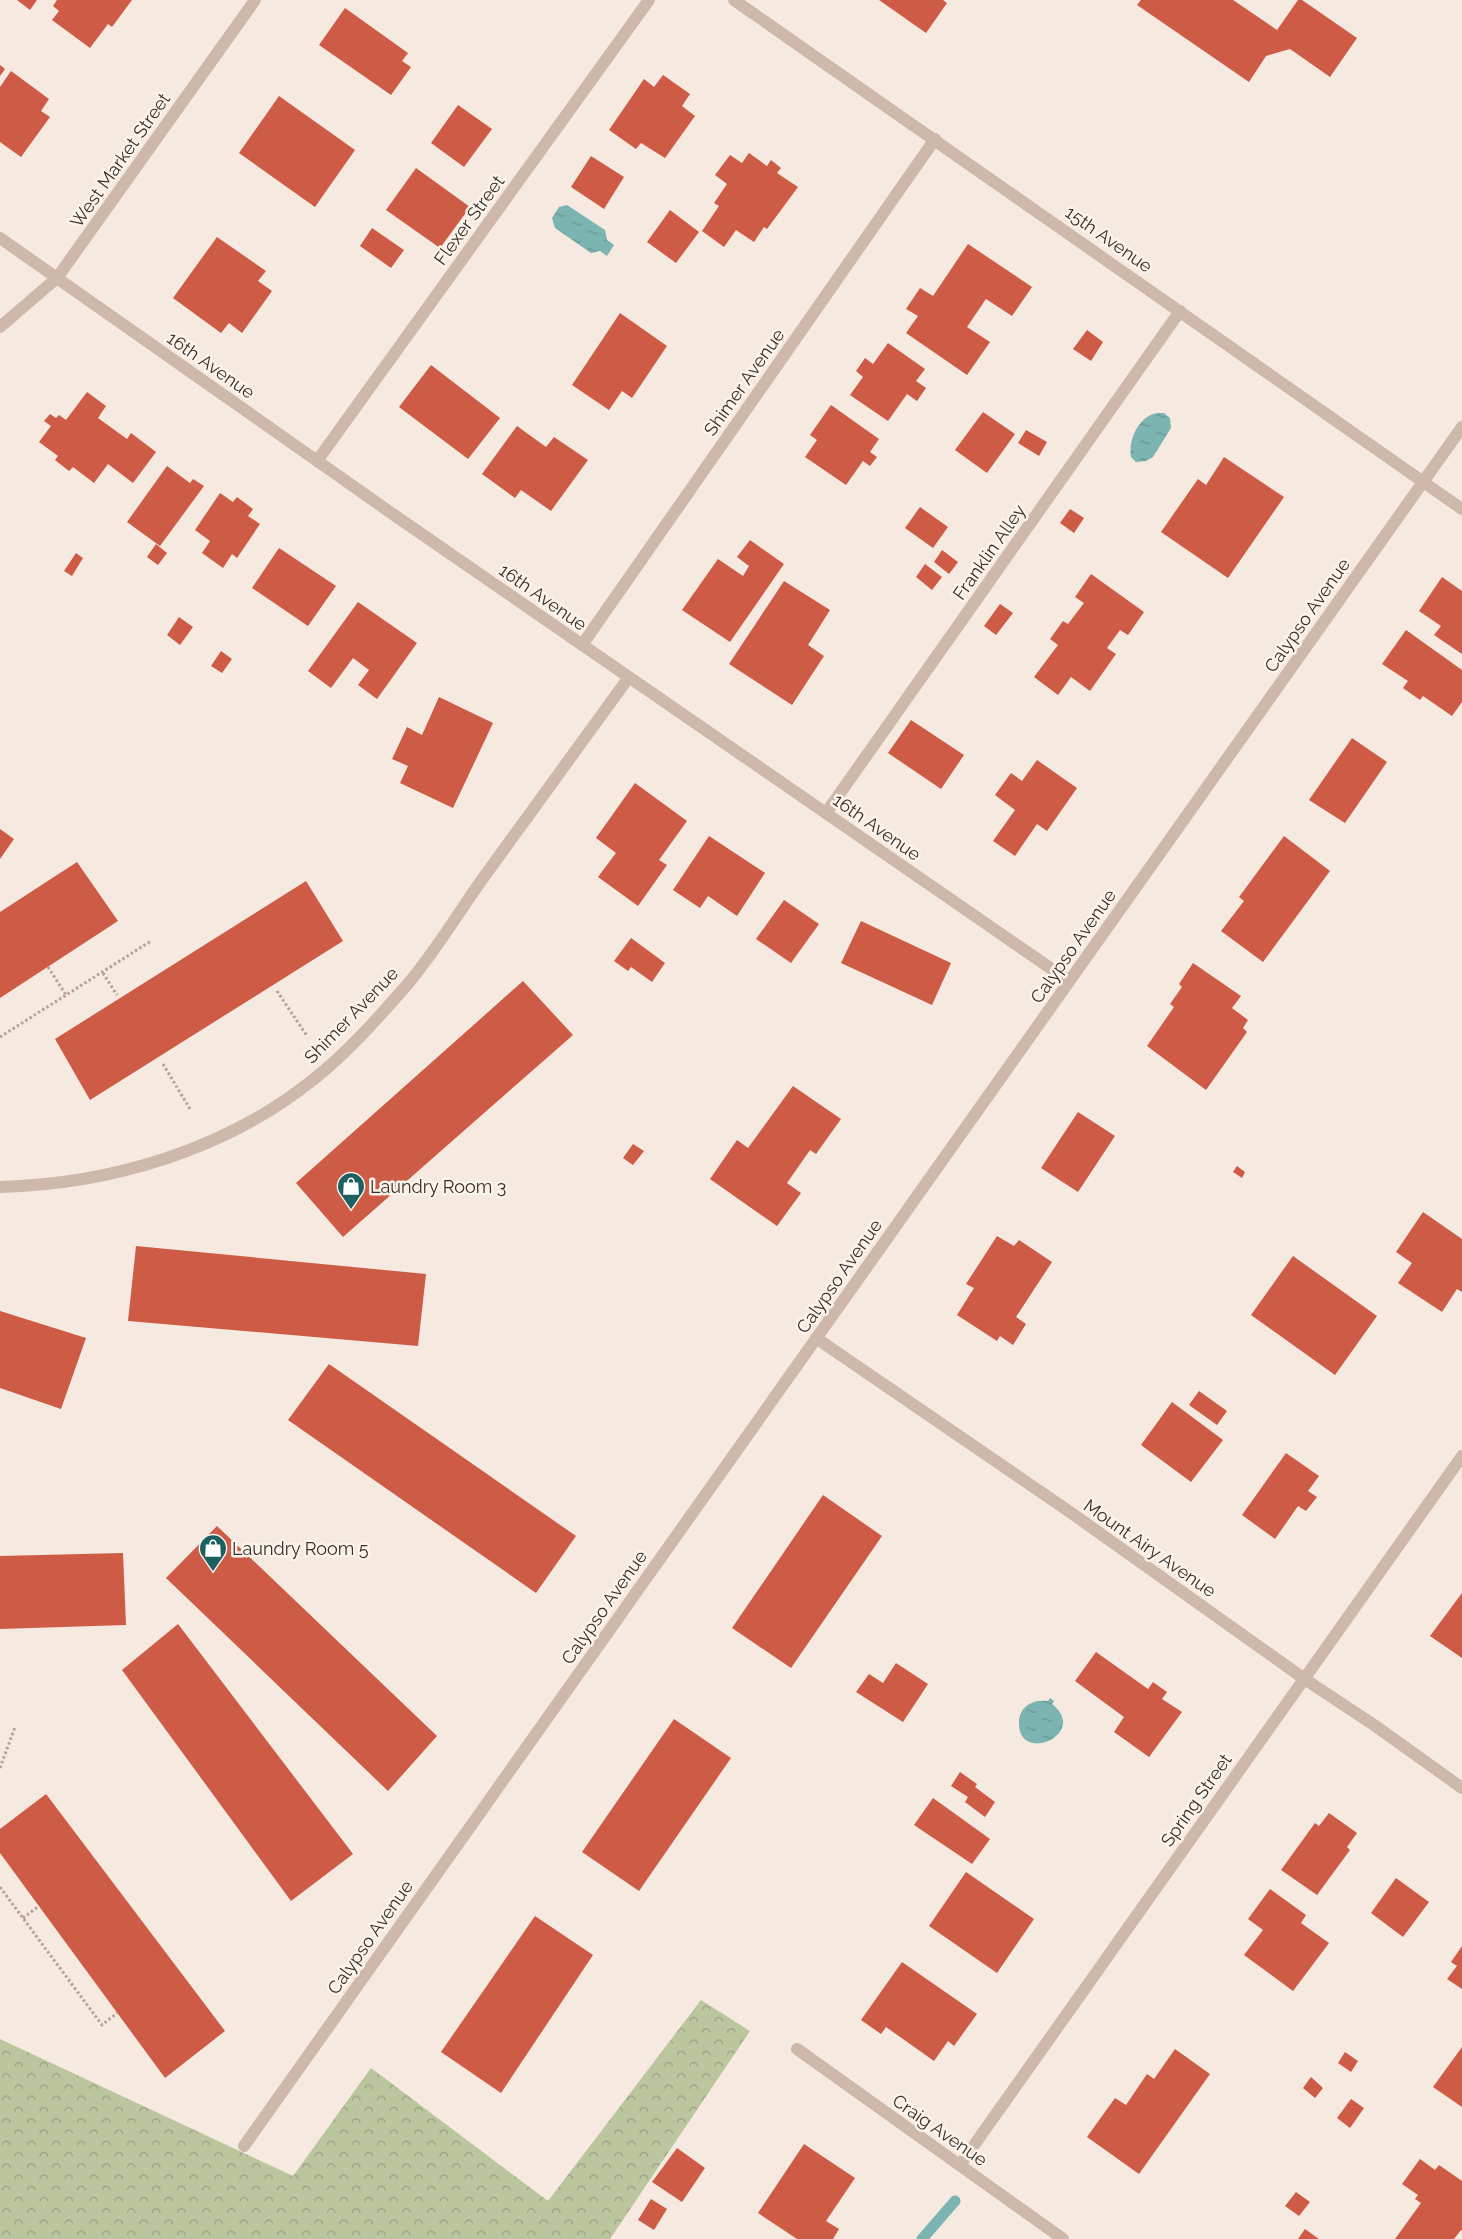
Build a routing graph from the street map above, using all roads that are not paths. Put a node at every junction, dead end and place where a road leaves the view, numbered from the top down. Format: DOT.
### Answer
graph roads {
  1 [pos="255,0"];
  2 [pos="649,0"];
  3 [pos="734,0"];
  4 [pos="935,139"];
  5 [pos="0,238"];
  6 [pos="57,278"];
  7 [pos="1180,311"];
  8 [pos="0,327"];
  9 [pos="1462,427"];
  10 [pos="317,461"];
  11 [pos="1423,482"];
  12 [pos="1462,509"];
  13 [pos="582,644"];
  14 [pos="629,677"];
  15 [pos="826,813"];
  16 [pos="1069,981"];
  17 [pos="0,1187"];
  18 [pos="816,1338"];
  19 [pos="1462,1456"];
  20 [pos="1303,1678"];
  21 [pos="1462,1788"];
  22 [pos="797,2049"];
  23 [pos="244,2146"];
  24 [pos="960,2165"];
  25 [pos="1064,2239"];
  1 -- 6 [label="street, West Market Street"];
  2 -- 10 [label="street, Flexer Street"];
  3 -- 4 [label="street, 15th Avenue"];
  4 -- 7 [label="street, 15th Avenue"];
  4 -- 13 [label="street, Shimer Avenue"];
  5 -- 6 [label="street, 16th Avenue"];
  6 -- 8 [label="street, West Market Street"];
  6 -- 10 [label="street, 16th Avenue"];
  7 -- 11 [label="street, 15th Avenue"];
  7 -- 15 [label="street, Franklin Alley"];
  9 -- 11 [label="street, Calypso Avenue"];
  10 -- 13 [label="street, 16th Avenue"];
  11 -- 12 [label="street, 15th Avenue"];
  11 -- 16 [label="street, Calypso Avenue"];
  13 -- 14 [label="street, 16th Avenue"];
  14 -- 15 [label="street, 16th Avenue"];
  14 -- 17 [label="street, Shimer Avenue"];
  15 -- 16 [label="street, 16th Avenue"];
  16 -- 18 [label="street, Calypso Avenue"];
  18 -- 20 [label="street, Mount Airy Avenue"];
  18 -- 23 [label="street, Calypso Avenue"];
  19 -- 20 [label="street, Spring Street"];
  20 -- 21 [label="street, Mount Airy Avenue"];
  20 -- 24 [label="street, Spring Street"];
  22 -- 24 [label="street, Craig Avenue"];
  24 -- 25 [label="street, Craig Avenue"];
}
